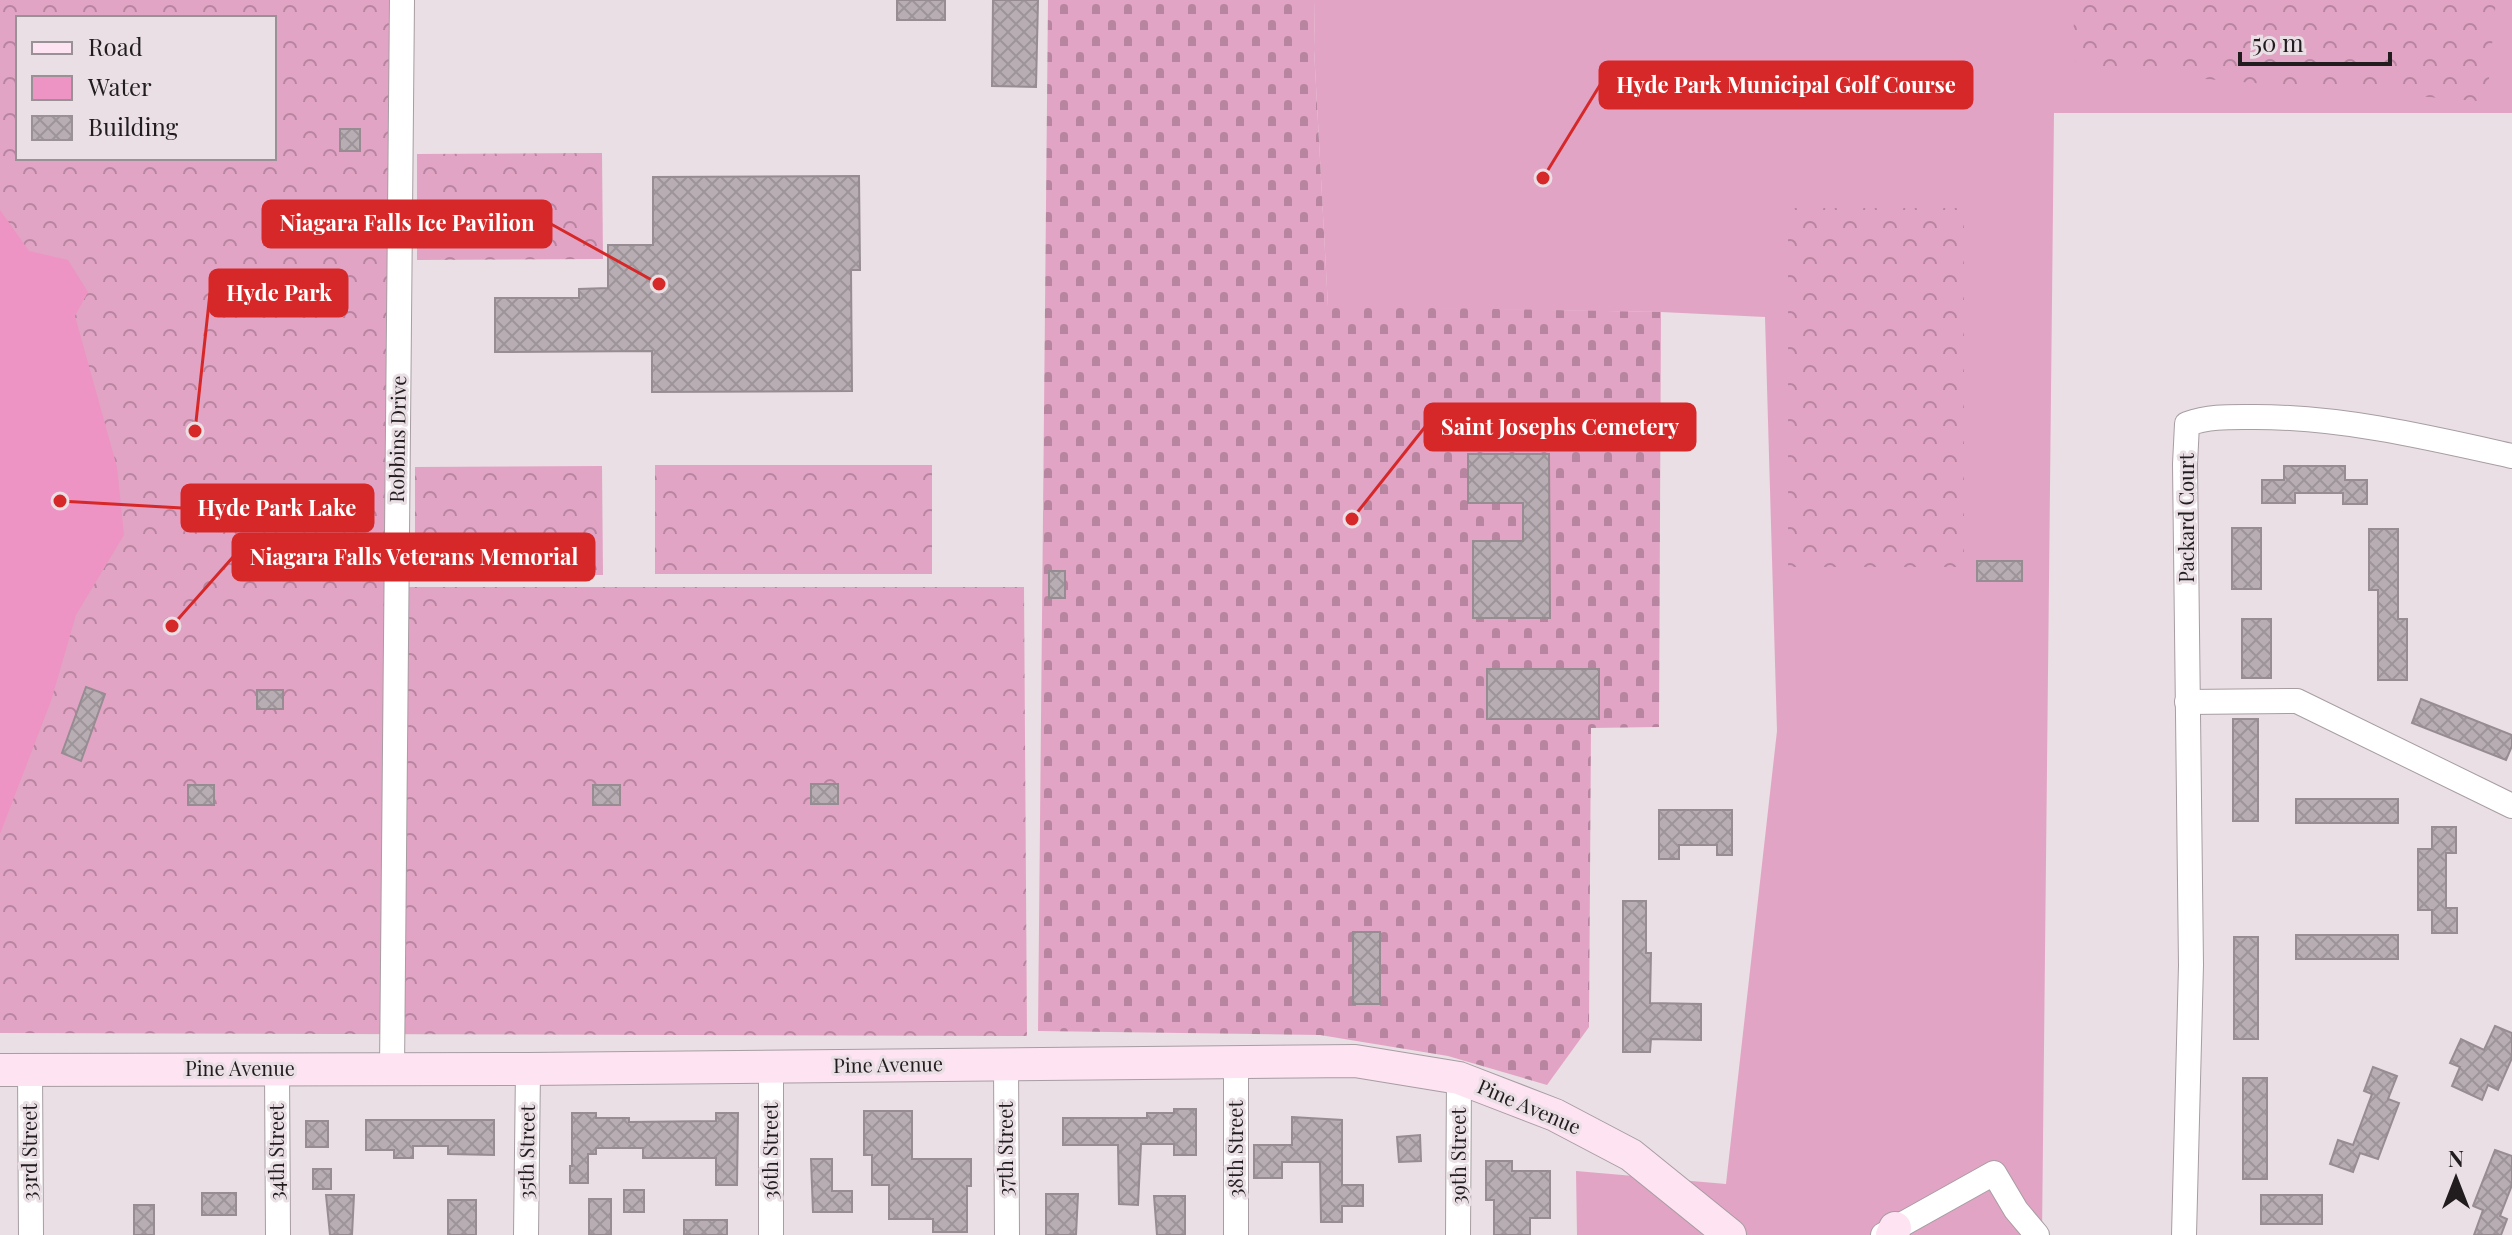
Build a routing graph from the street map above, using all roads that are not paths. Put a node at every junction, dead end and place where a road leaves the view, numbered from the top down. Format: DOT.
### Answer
graph roads {
  1 [pos="402,0"];
  2 [pos="2512,456"];
  3 [pos="2187,702"];
  4 [pos="2512,806"];
  5 [pos="1006,1064"];
  6 [pos="1236,1064"];
  7 [pos="771,1067"];
  8 [pos="277,1069"];
  9 [pos="528,1069"];
  10 [pos="15,1070"];
  11 [pos="392,1070"];
  12 [pos="1459,1078"];
  13 [pos="1890,1233"];
  14 [pos="31,1235"];
  15 [pos="278,1235"];
  16 [pos="526,1235"];
  17 [pos="771,1235"];
  18 [pos="1007,1235"];
  19 [pos="1236,1235"];
  20 [pos="1458,1235"];
  21 [pos="1730,1235"];
  22 [pos="2037,1235"];
  23 [pos="2184,1235"];
  1 -- 11 [label="street, Robbins Drive"];
  2 -- 3 [label="street, Packard Court"];
  3 -- 4 [label="street"];
  3 -- 23 [label="street, Packard Court"];
  5 -- 6 [label="main road, Pine Avenue"];
  5 -- 7 [label="main road, Pine Avenue"];
  5 -- 18 [label="street, 37th Street"];
  6 -- 12 [label="main road, Pine Avenue"];
  6 -- 19 [label="street, 38th Street"];
  7 -- 9 [label="main road, Pine Avenue"];
  7 -- 17 [label="street, 36th Street"];
  8 -- 10 [label="main road, Pine Avenue"];
  8 -- 11 [label="main road, Pine Avenue"];
  8 -- 15 [label="street, 34th Street"];
  9 -- 11 [label="main road, Pine Avenue"];
  9 -- 16 [label="street, 35th Street"];
  10 -- 14 [label="street, 33rd Street"];
  12 -- 20 [label="street, 39th Street"];
  12 -- 21 [label="main road, Pine Avenue"];
  13 -- 22 [label="street"];
}
